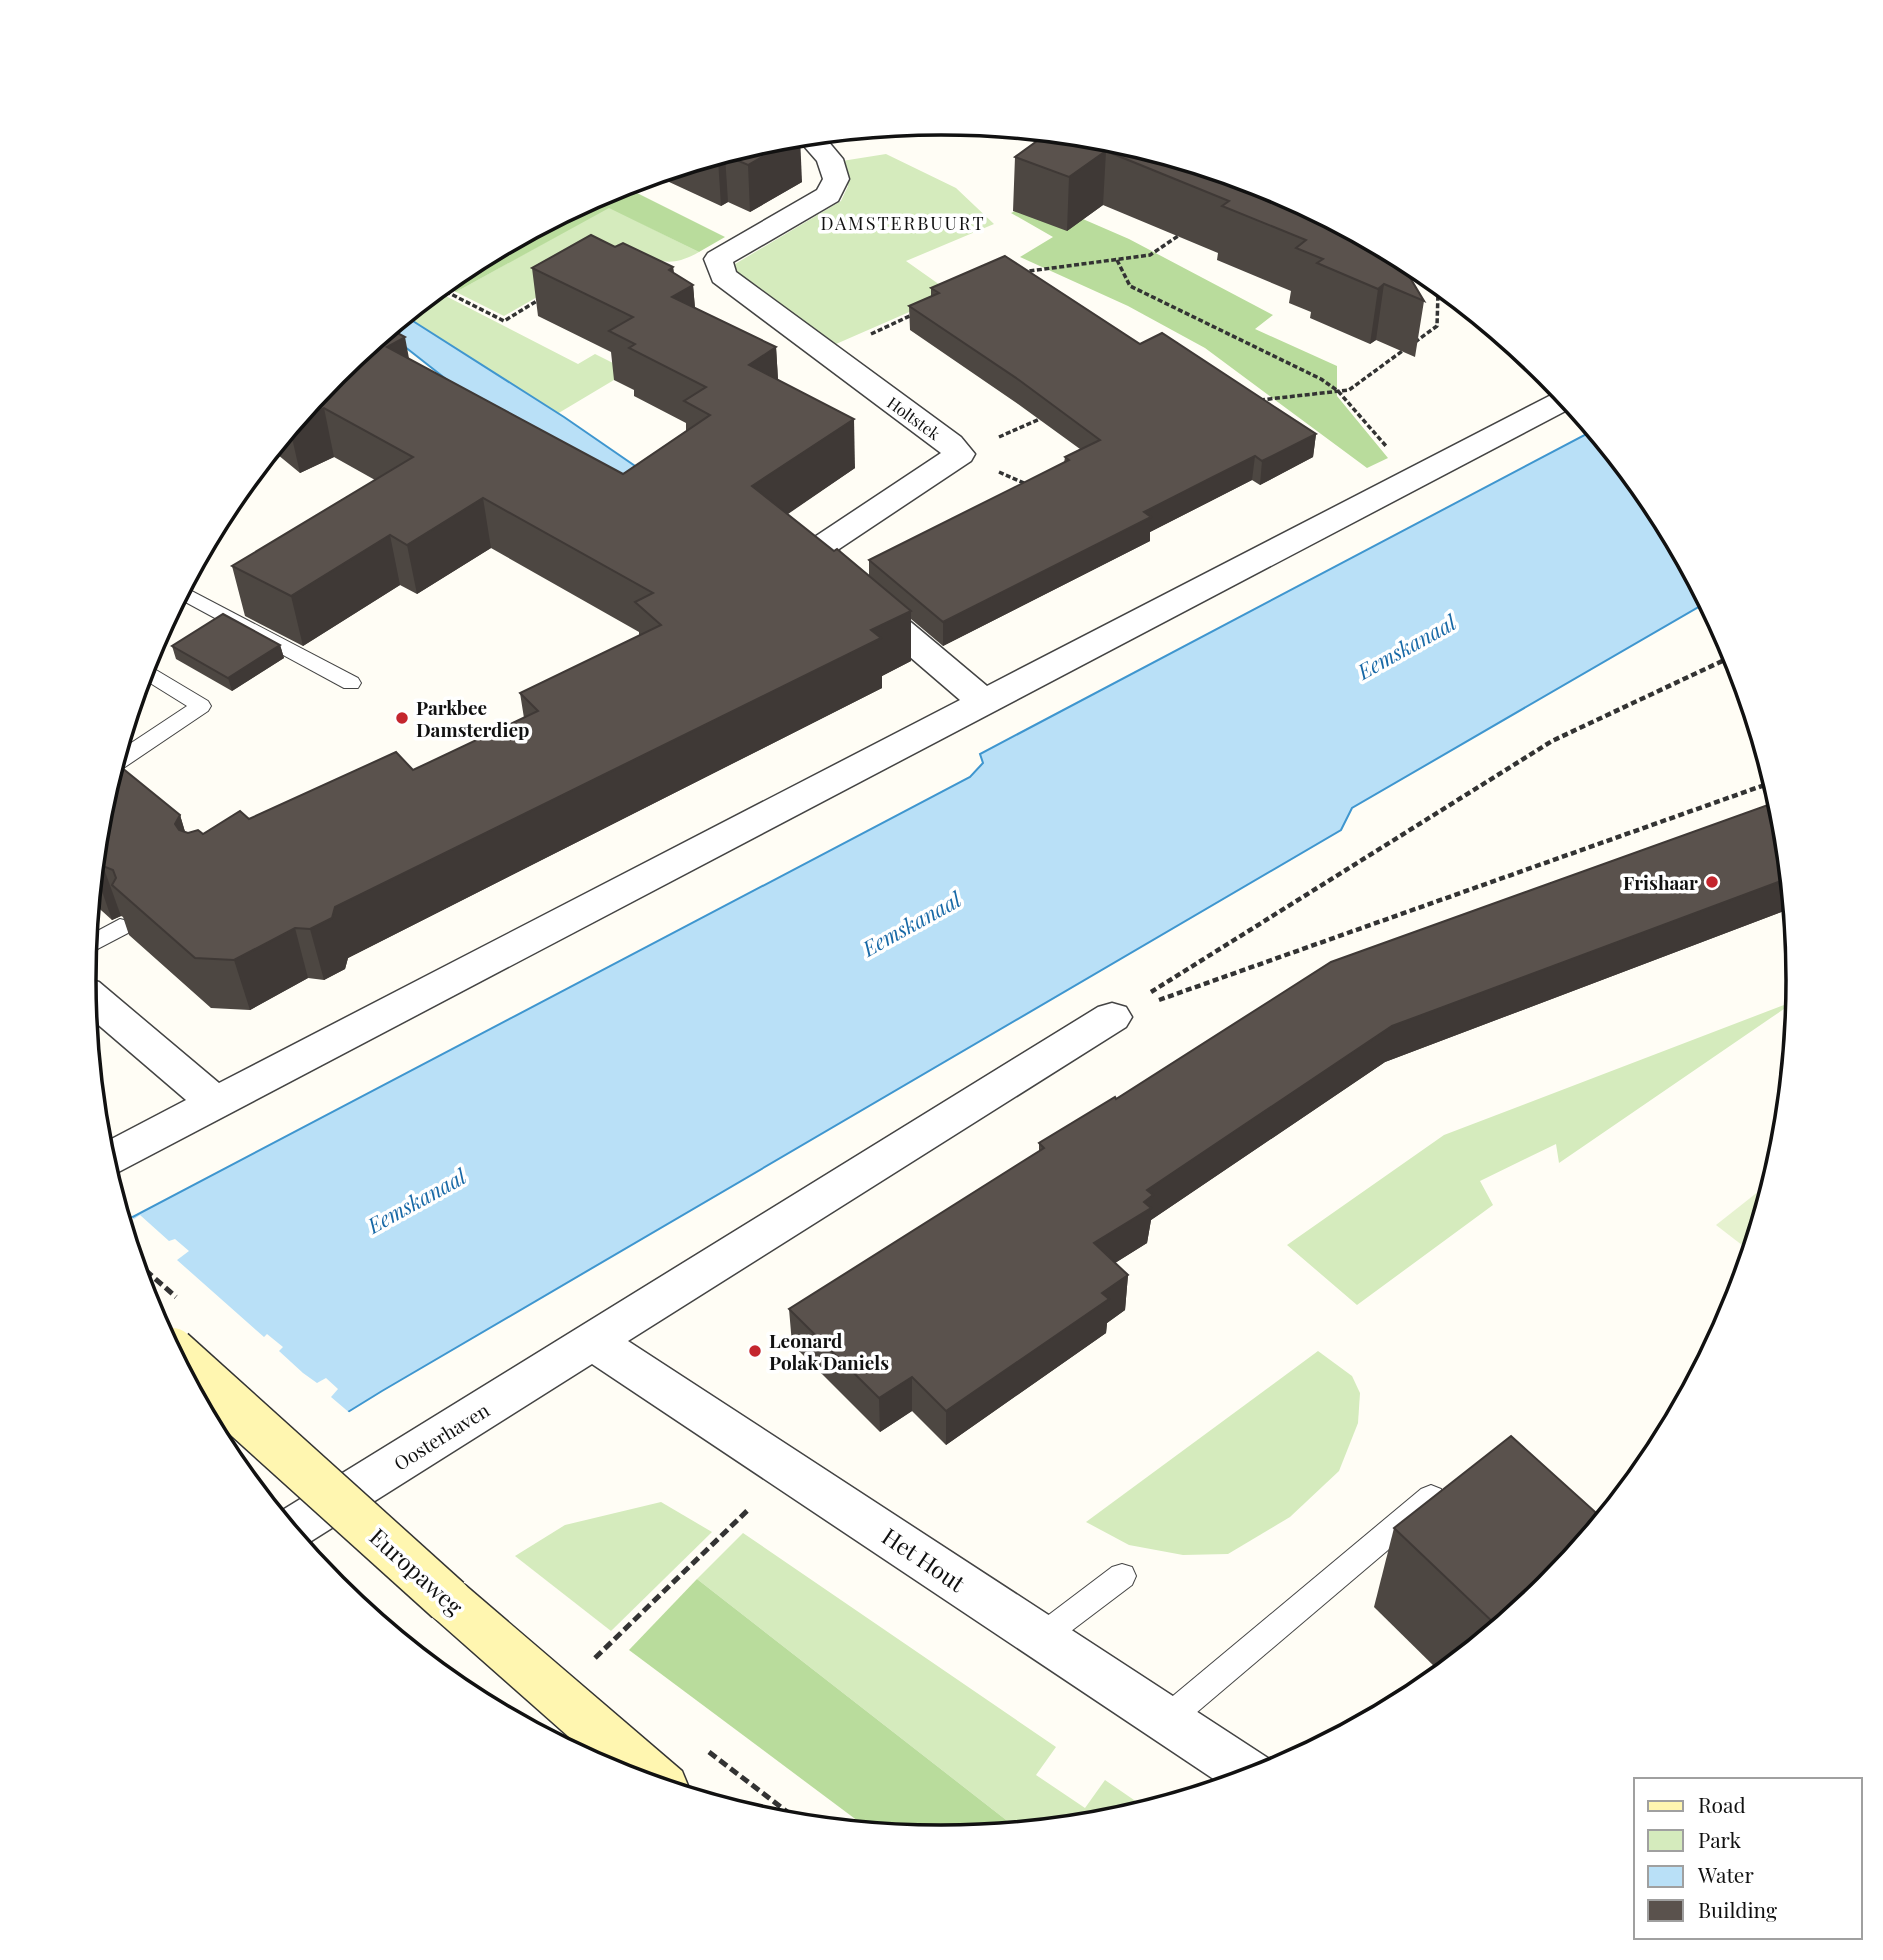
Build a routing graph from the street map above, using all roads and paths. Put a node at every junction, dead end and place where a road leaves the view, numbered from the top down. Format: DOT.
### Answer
graph roads {
  1 [pos="817,144"];
  2 [pos="1182,233"];
  3 [pos="1117,260"];
  4 [pos="1013,273"];
  5 [pos="449,293"];
  6 [pos="1438,296"];
  7 [pos="540,300"];
  8 [pos="914,314"];
  9 [pos="829,353"];
  10 [pos="1338,391"];
  11 [pos="1257,401"];
  12 [pos="1558,403"];
  13 [pos="1049,416"];
  14 [pos="960,454"];
  15 [pos="1422,474"];
  16 [pos="1035,488"];
  17 [pos="188,596"];
  18 [pos="1723,660"];
  19 [pos="154,676"];
  20 [pos="351,683"];
  21 [pos="983,701"];
  22 [pos="126,756"];
  23 [pos="1764,785"];
  24 [pos="120,927"];
  25 [pos="97,941"];
  26 [pos="97,1002"];
  27 [pos="1112,1017"];
  28 [pos="215,1102"];
  29 [pos="115,1157"];
  30 [pos="594,1342"];
  31 [pos="190,1367"];
  32 [pos="791,1468"];
  33 [pos="1431,1497"];
  34 [pos="296,1525"];
  35 [pos="1122,1576"];
  36 [pos="1040,1638"];
  37 [pos="591,1662"];
  38 [pos="1166,1720"];
  39 [pos="644,1770"];
  40 [pos="1242,1770"];
  1 -- 9 [label="street, Holtstek"];
  2 -- 3 [label="path"];
  3 -- 4 [label="path"];
  3 -- 10 [label="path"];
  5 -- 7 [label="path"];
  6 -- 10 [label="path"];
  8 -- 9 [label="path"];
  9 -- 14 [label="street, Holtstek"];
  10 -- 11 [label="path"];
  10 -- 15 [label="path"];
  12 -- 15 [label="street"];
  13 -- 14 [label="path"];
  14 -- 16 [label="path"];
  14 -- 21 [label="street, Holtstek"];
  15 -- 21 [label="street"];
  17 -- 20 [label="lane"];
  18 -- 27 [label="path"];
  19 -- 22 [label="lane"];
  21 -- 28 [label="street"];
  23 -- 27 [label="path"];
  24 -- 25 [label="lane"];
  26 -- 28 [label="street"];
  27 -- 30 [label="street"];
  28 -- 29 [label="street"];
  30 -- 32 [label="street, Het Hout"];
  30 -- 34 [label="street, Oosterhaven"];
  31 -- 39 [label="main road, Europaweg, bridge"];
  32 -- 36 [label="street, Het Hout"];
  32 -- 37 [label="path"];
  33 -- 38 [label="lane"];
  35 -- 36 [label="lane"];
  36 -- 38 [label="street, Het Hout"];
  38 -- 40 [label="street, Het Hout"];
}
